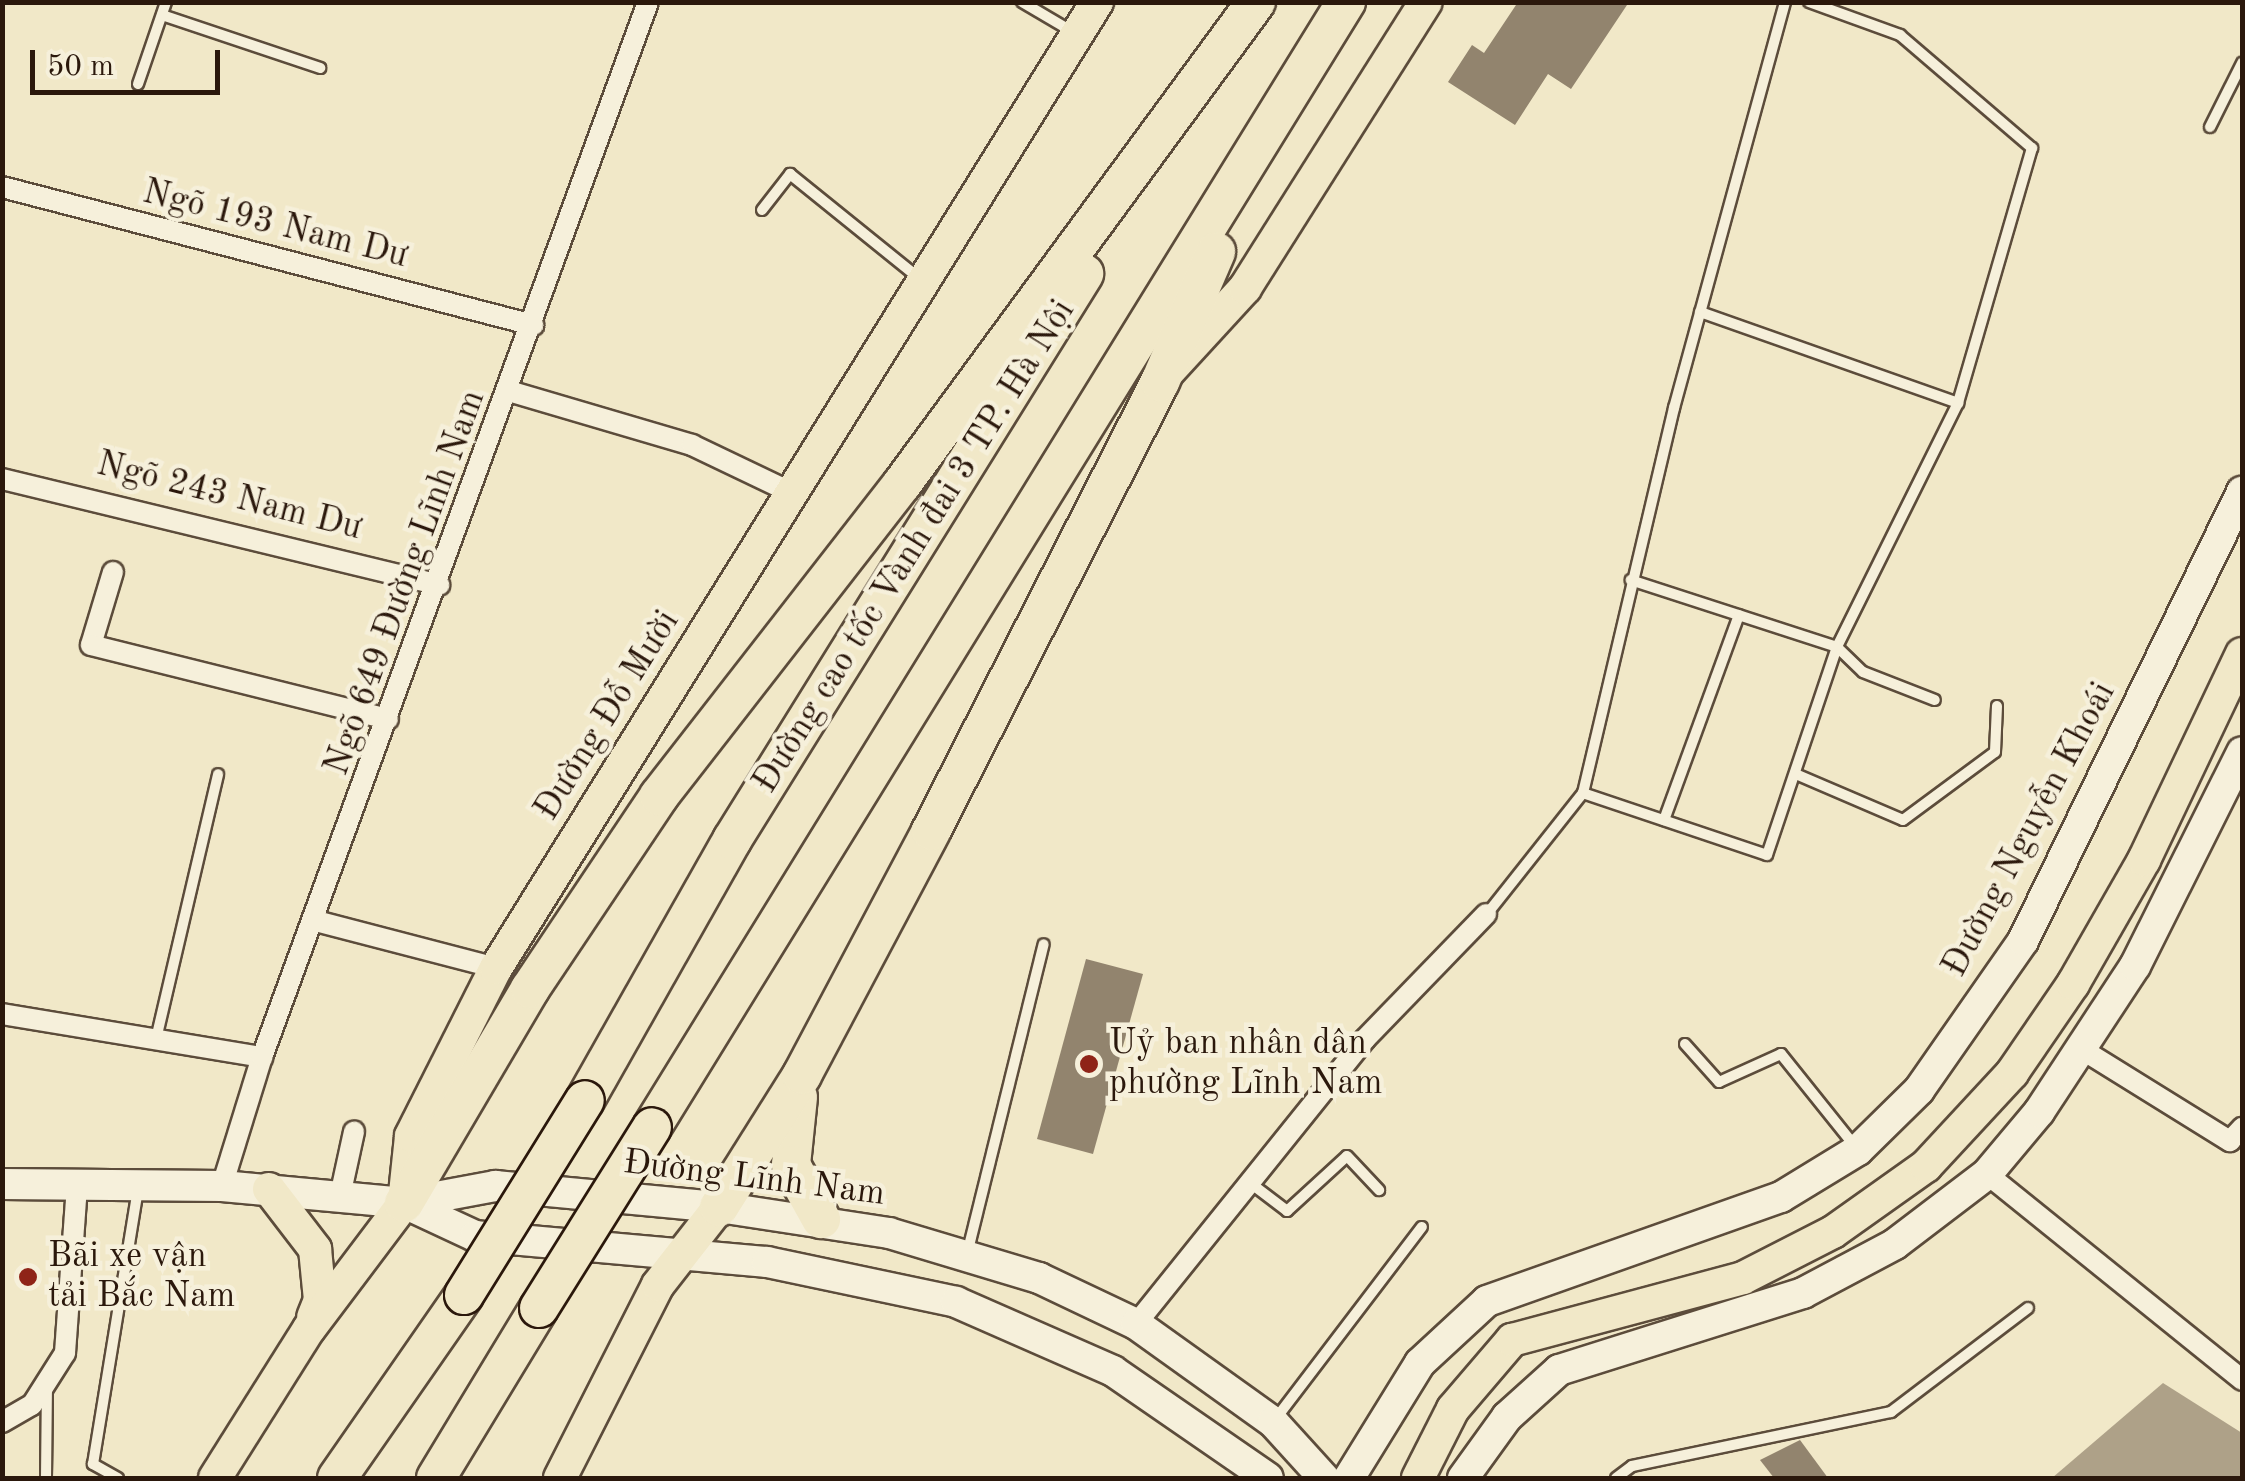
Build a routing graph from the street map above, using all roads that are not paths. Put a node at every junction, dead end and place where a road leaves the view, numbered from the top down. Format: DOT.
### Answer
graph roads {
  1 [pos="166,2"];
  2 [pos="1022,2"];
  3 [pos="1098,2"];
  4 [pos="1257,2"];
  5 [pos="1346,2"];
  6 [pos="1426,2"];
  7 [pos="1785,2"];
  8 [pos="1808,2"];
  9 [pos="641,4"];
  10 [pos="162,16"];
  11 [pos="1078,35"];
  12 [pos="2242,63"];
  13 [pos="320,68"];
  14 [pos="138,84"];
  15 [pos="1271,126"];
  16 [pos="2210,127"];
  17 [pos="2,187"];
  18 [pos="762,210"];
  19 [pos="924,282"];
  20 [pos="1700,312"];
  21 [pos="532,325"];
  22 [pos="1160,382"];
  23 [pos="512,392"];
  24 [pos="1958,404"];
  25 [pos="2,479"];
  26 [pos="2242,492"];
  27 [pos="792,493"];
  28 [pos="113,572"];
  29 [pos="1631,580"];
  30 [pos="439,585"];
  31 [pos="1739,615"];
  32 [pos="1837,646"];
  33 [pos="2242,654"];
  34 [pos="1935,700"];
  35 [pos="1997,706"];
  36 [pos="388,719"];
  37 [pos="2242,752"];
  38 [pos="218,774"];
  39 [pos="1798,775"];
  40 [pos="1583,793"];
  41 [pos="1664,820"];
  42 [pos="1486,914"];
  43 [pos="316,921"];
  44 [pos="1044,944"];
  45 [pos="496,968"];
  46 [pos="2,1014"];
  47 [pos="156,1040"];
  48 [pos="1684,1044"];
  49 [pos="2082,1050"];
  50 [pos="262,1057"];
  51 [pos="802,1074"];
  52 [pos="2242,1128"];
  53 [pos="354,1132"];
  54 [pos="1858,1150"];
  55 [pos="1987,1174"];
  56 [pos="1248,1181"];
  57 [pos="2,1184"];
  58 [pos="78,1185"];
  59 [pos="222,1186"];
  60 [pos="138,1187"];
  61 [pos="270,1189"];
  62 [pos="1379,1190"];
  63 [pos="340,1196"];
  64 [pos="404,1202"];
  65 [pos="720,1207"];
  66 [pos="820,1219"];
  67 [pos="1422,1227"];
  68 [pos="683,1250"];
  69 [pos="967,1255"];
  70 [pos="2028,1308"];
  71 [pos="1136,1324"];
  72 [pos="309,1329"];
  73 [pos="2242,1380"];
  74 [pos="47,1387"];
  75 [pos="2,1422"];
  76 [pos="1274,1422"];
  77 [pos="46,1478"];
  78 [pos="118,1478"];
  79 [pos="214,1478"];
  80 [pos="337,1478"];
  81 [pos="436,1478"];
  82 [pos="560,1478"];
  83 [pos="1268,1478"];
  84 [pos="1324,1478"];
  85 [pos="1349,1478"];
  86 [pos="1418,1478"];
  87 [pos="1463,1478"];
  88 [pos="1616,1478"];
  1 -- 10 [label="lane"];
  2 -- 11 [label="lane"];
  3 -- 11 [label="main road, Đường Đỗ Mười"];
  4 -- 64 [label="highway"];
  4 -- 80 [label="highway, Đường cao tốc Vành đai 3 TP. Hà Nội, bridge"];
  5 -- 15 [label="highway"];
  6 -- 22 [label="main road"];
  7 -- 20 [label="lane"];
  8 -- 24 [label="lane"];
  9 -- 21 [label="street, Ngõ 649 Đường Lĩnh Nam"];
  10 -- 13 [label="lane"];
  10 -- 14 [label="lane"];
  11 -- 19 [label="main road, Đường Đỗ Mười"];
  12 -- 16 [label="lane"];
  15 -- 22 [label="highway"];
  15 -- 81 [label="highway, bridge"];
  17 -- 21 [label="street, Ngõ 193 Nam Dư"];
  18 -- 19 [label="lane"];
  19 -- 27 [label="main road, Đường Đỗ Mười"];
  20 -- 24 [label="lane"];
  20 -- 29 [label="lane"];
  21 -- 23 [label="street, Ngõ 649 Đường Lĩnh Nam"];
  22 -- 51 [label="highway"];
  23 -- 27 [label="street"];
  23 -- 30 [label="street, Ngõ 649 Đường Lĩnh Nam"];
  24 -- 32 [label="lane"];
  25 -- 30 [label="street, Ngõ 243 Nam Dư"];
  26 -- 54 [label="street, Đường Nguyễn Khoái"];
  27 -- 45 [label="main road, Đường Đỗ Mười"];
  28 -- 36 [label="street"];
  29 -- 31 [label="lane"];
  29 -- 40 [label="lane"];
  30 -- 36 [label="street, Ngõ 649 Đường Lĩnh Nam"];
  31 -- 32 [label="lane"];
  31 -- 41 [label="lane"];
  32 -- 34 [label="lane"];
  32 -- 39 [label="lane"];
  33 -- 86 [label="main road"];
  35 -- 39 [label="lane"];
  36 -- 43 [label="street, Ngõ 649 Đường Lĩnh Nam"];
  37 -- 49 [label="street"];
  38 -- 47 [label="lane"];
  39 -- 41 [label="lane"];
  40 -- 41 [label="lane"];
  40 -- 42 [label="lane"];
  42 -- 56 [label="street"];
  43 -- 45 [label="street"];
  43 -- 50 [label="street, Ngõ 649 Đường Lĩnh Nam"];
  44 -- 69 [label="lane"];
  45 -- 64 [label="main road, Đường Đỗ Mười"];
  46 -- 47 [label="street"];
  47 -- 50 [label="street"];
  48 -- 54 [label="lane"];
  49 -- 52 [label="street"];
  49 -- 55 [label="street"];
  50 -- 59 [label="street, Ngõ 649 Đường Lĩnh Nam"];
  51 -- 65 [label="highway"];
  51 -- 66 [label="highway"];
  53 -- 63 [label="street"];
  54 -- 85 [label="street, Đường Nguyễn Khoái"];
  55 -- 73 [label="street"];
  55 -- 87 [label="street"];
  56 -- 62 [label="lane"];
  56 -- 71 [label="street"];
  57 -- 58 [label="street, Đường Lĩnh Nam"];
  58 -- 60 [label="street, Đường Lĩnh Nam"];
  58 -- 74 [label="street"];
  59 -- 60 [label="street, Đường Lĩnh Nam"];
  59 -- 61 [label="street, Đường Lĩnh Nam"];
  60 -- 78 [label="lane"];
  61 -- 63 [label="street, Đường Lĩnh Nam"];
  61 -- 72 [label="main road"];
  63 -- 64 [label="street, Đường Lĩnh Nam"];
  64 -- 65 [label="street, Đường Lĩnh Nam"];
  64 -- 68 [label="street, Đường Lĩnh Nam"];
  64 -- 72 [label="main road"];
  65 -- 66 [label="street, Đường Lĩnh Nam"];
  65 -- 68 [label="main road"];
  66 -- 69 [label="street, Đường Lĩnh Nam"];
  67 -- 76 [label="lane"];
  68 -- 82 [label="main road"];
  68 -- 83 [label="street, Đường Lĩnh Nam"];
  69 -- 71 [label="street, Đường Lĩnh Nam"];
  70 -- 88 [label="lane"];
  71 -- 76 [label="street, Đường Lĩnh Nam"];
  72 -- 79 [label="main road"];
  74 -- 75 [label="street"];
  74 -- 77 [label="lane"];
  76 -- 84 [label="street, Đường Lĩnh Nam"];
}
